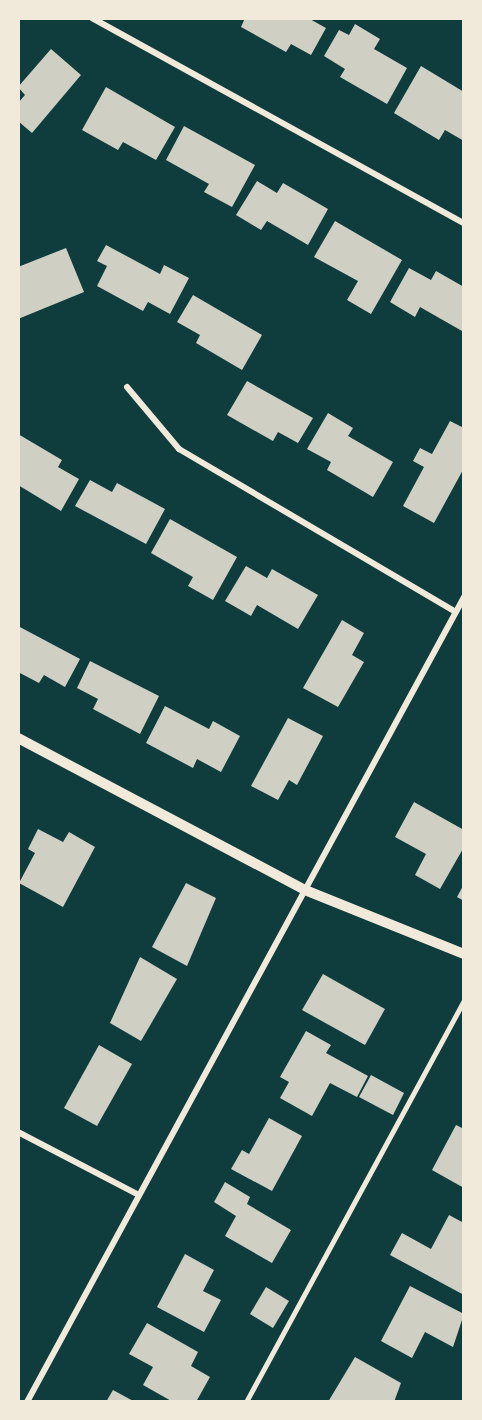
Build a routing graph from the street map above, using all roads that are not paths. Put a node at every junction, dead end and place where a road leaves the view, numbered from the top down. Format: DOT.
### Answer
graph roads {
  1 [pos="92,18"];
  2 [pos="464,223"];
  3 [pos="127,387"];
  4 [pos="464,597"];
  5 [pos="456,612"];
  6 [pos="18,738"];
  7 [pos="305,890"];
  8 [pos="464,954"];
  9 [pos="464,1000"];
  10 [pos="18,1131"];
  11 [pos="139,1195"];
  12 [pos="27,1402"];
  13 [pos="246,1402"];
  1 -- 2 [label="street"];
  3 -- 5 [label="street"];
  4 -- 5 [label="street"];
  5 -- 7 [label="street"];
  6 -- 7 [label="street"];
  7 -- 8 [label="street"];
  7 -- 11 [label="street"];
  9 -- 13 [label="lane"];
  10 -- 11 [label="street"];
  11 -- 12 [label="street"];
}
